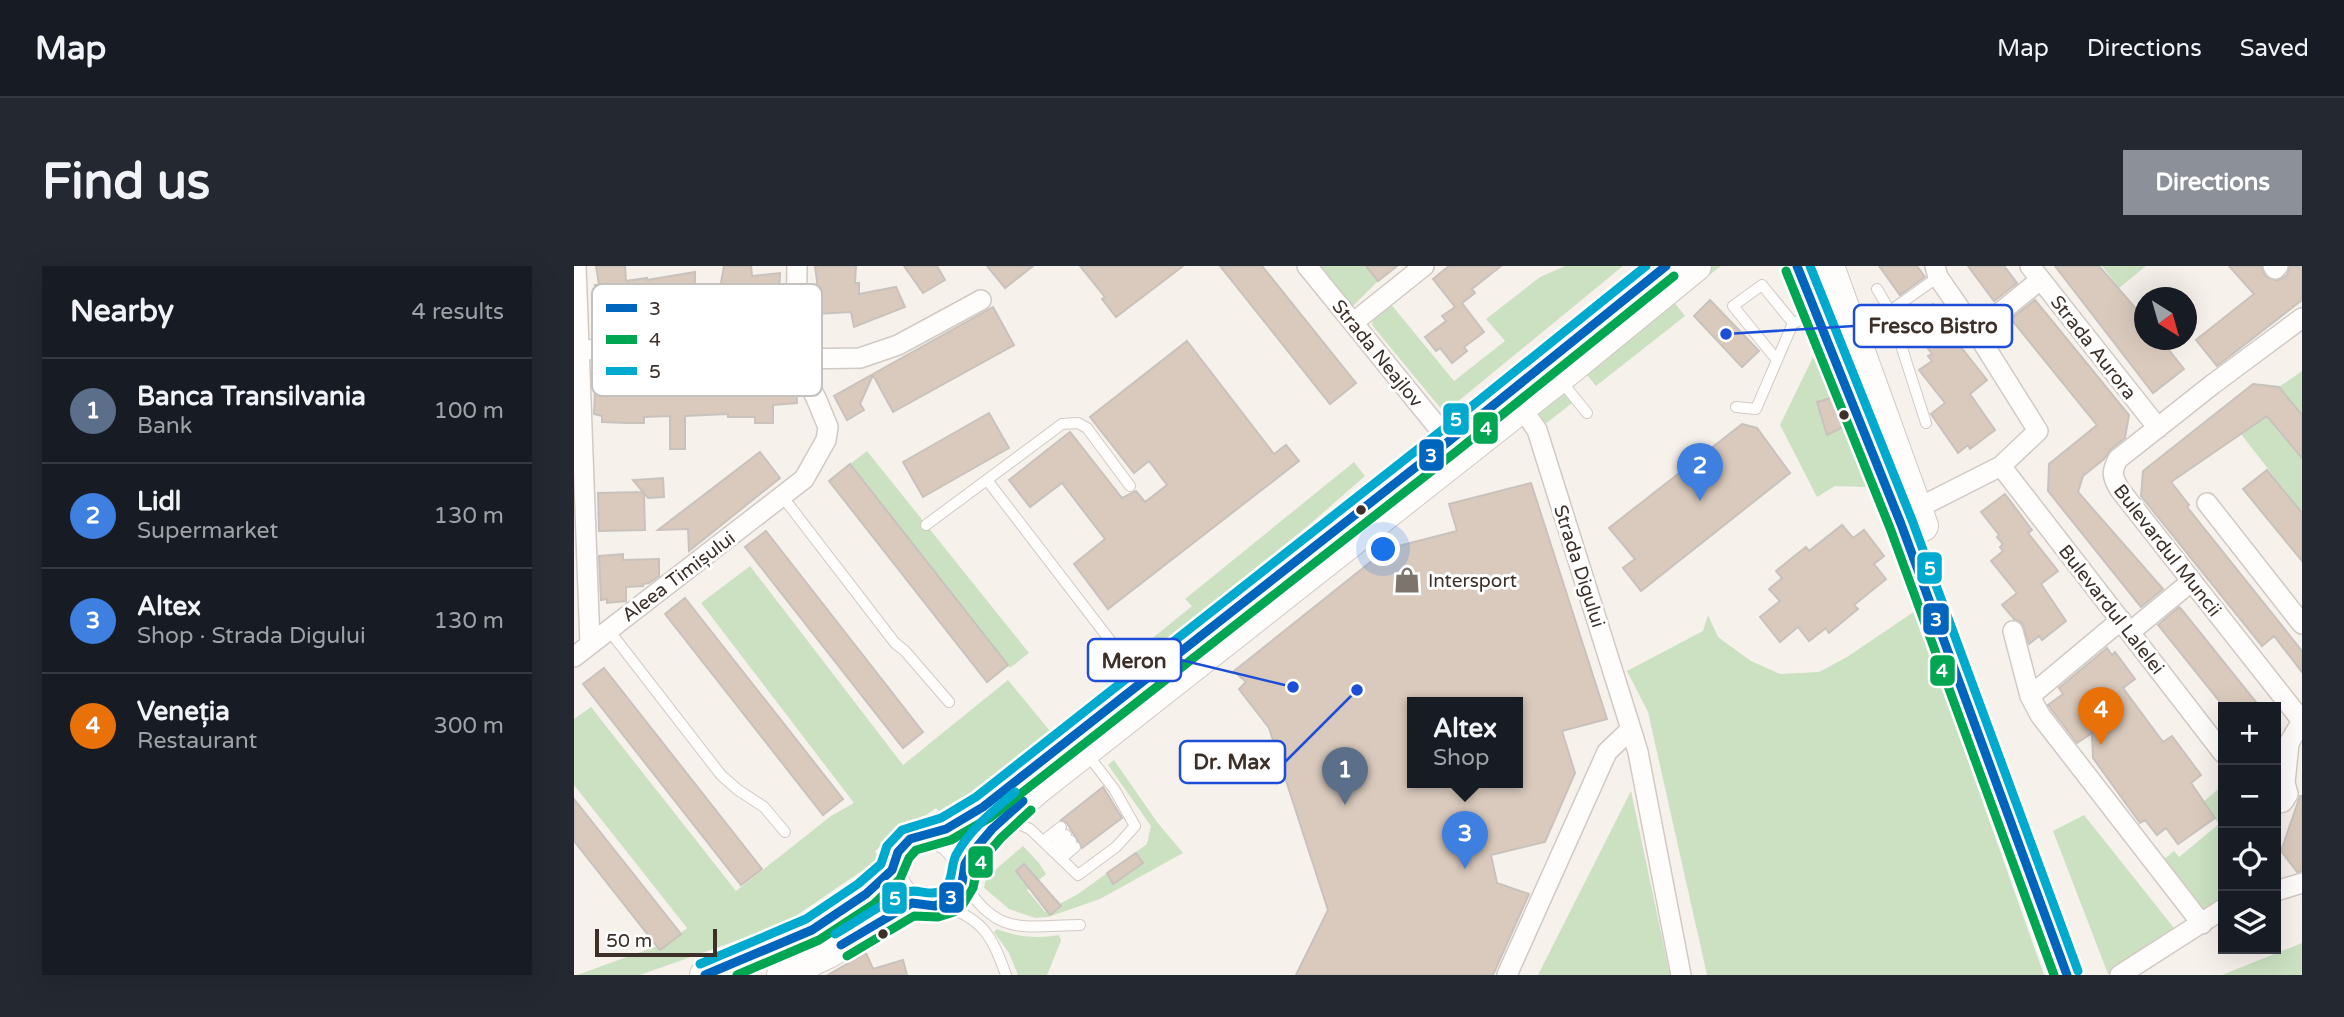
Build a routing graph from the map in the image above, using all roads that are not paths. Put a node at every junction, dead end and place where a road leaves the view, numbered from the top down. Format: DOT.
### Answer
graph roads {
  1 [pos="576,266"];
  2 [pos="797,266"];
  3 [pos="1307,266"];
  4 [pos="1424,266"];
  5 [pos="1665,266"];
  6 [pos="1696,266"];
  7 [pos="1797,266"];
  8 [pos="1829,266"];
  9 [pos="1937,271"];
  10 [pos="2035,273"];
  11 [pos="797,284"];
  12 [pos="1877,289"];
  13 [pos="981,300"];
  14 [pos="1890,311"];
  15 [pos="2302,318"];
  16 [pos="1805,319"];
  17 [pos="1354,322"];
  18 [pos="1976,331"];
  19 [pos="576,349"];
  20 [pos="822,359"];
  21 [pos="1777,360"];
  22 [pos="1559,378"];
  23 [pos="815,396"];
  24 [pos="1521,407"];
  25 [pos="1736,407"];
  26 [pos="1587,413"];
  27 [pos="1926,423"];
  28 [pos="2158,429"];
  29 [pos="1449,440"];
  30 [pos="2001,466"];
  31 [pos="986,480"];
  32 [pos="1130,486"];
  33 [pos="782,496"];
  34 [pos="2207,503"];
  35 [pos="1916,509"];
  36 [pos="926,525"];
  37 [pos="2192,581"];
  38 [pos="2302,624"];
  39 [pos="2125,626"];
  40 [pos="608,629"];
  41 [pos="2013,631"];
  42 [pos="590,644"];
  43 [pos="574,657"];
  44 [pos="1142,682"];
  45 [pos="2030,696"];
  46 [pos="949,702"];
  47 [pos="2302,721"];
  48 [pos="1631,729"];
  49 [pos="2218,746"];
  50 [pos="1091,747"];
  51 [pos="2281,773"];
  52 [pos="2281,782"];
  53 [pos="2281,803"];
  54 [pos="1003,818"];
  55 [pos="785,832"];
  56 [pos="933,834"];
  57 [pos="1053,850"];
  58 [pos="892,870"];
  59 [pos="964,873"];
  60 [pos="2302,884"];
  61 [pos="2281,890"];
  62 [pos="926,904"];
  63 [pos="2053,911"];
  64 [pos="2218,913"];
  65 [pos="2202,924"];
  66 [pos="1080,925"];
  67 [pos="705,975"];
  68 [pos="782,975"];
  69 [pos="1006,975"];
  70 [pos="1507,975"];
  71 [pos="1681,975"];
  72 [pos="2067,975"];
  73 [pos="2087,975"];
  74 [pos="2120,975"];
  1 -- 19 [label="street"];
  2 -- 11 [label="street"];
  3 -- 17 [label="street, Strada Neajlov"];
  4 -- 17 [label="street"];
  5 -- 29 [label="main road"];
  6 -- 22 [label="main road"];
  7 -- 16 [label="main road"];
  8 -- 35 [label="main road"];
  9 -- 14 [label="lane"];
  9 -- 18 [label="street"];
  10 -- 18 [label="street"];
  10 -- 28 [label="street, Strada Aurora"];
  12 -- 14 [label="lane"];
  13 -- 20 [label="street"];
  14 -- 27 [label="lane"];
  15 -- 28 [label="street, Bulevardul Muncii"];
  16 -- 21 [label="lane"];
  16 -- 21 [label="lane"];
  16 -- 63 [label="main road"];
  17 -- 29 [label="street, Strada Neajlov"];
  18 -- 30 [label="street"];
  19 -- 42 [label="street"];
  21 -- 25 [label="lane"];
  22 -- 24 [label="main road"];
  22 -- 26 [label="lane"];
  23 -- 33 [label="street, Aleea Timișului"];
  24 -- 48 [label="street, Strada Digului"];
  24 -- 50 [label="main road"];
  28 -- 37 [label="street, Bulevardul Muncii"];
  29 -- 44 [label="main road"];
  30 -- 35 [label="street"];
  30 -- 39 [label="street, Bulevardul Lalelei"];
  31 -- 32 [label="lane"];
  31 -- 36 [label="lane"];
  31 -- 44 [label="lane"];
  33 -- 40 [label="street, Aleea Timișului"];
  33 -- 46 [label="lane"];
  34 -- 38 [label="street"];
  35 -- 63 [label="main road"];
  37 -- 39 [label="street"];
  37 -- 47 [label="street, Bulevardul Muncii"];
  39 -- 45 [label="street"];
  39 -- 49 [label="street, Bulevardul Lalelei"];
  40 -- 42 [label="street, Aleea Timișului"];
  40 -- 55 [label="lane"];
  41 -- 45 [label="street"];
  42 -- 43 [label="street, Aleea Timișului"];
  44 -- 56 [label="main road"];
  45 -- 65 [label="street"];
  47 -- 51 [label="street"];
  48 -- 70 [label="street"];
  48 -- 71 [label="street, Strada Digului"];
  50 -- 54 [label="main road"];
  50 -- 57 [label="lane"];
  52 -- 53 [label="street"];
  54 -- 57 [label="lane"];
  54 -- 59 [label="main road"];
  56 -- 58 [label="main road"];
  56 -- 59 [label="main road"];
  57 -- 57 [label="lane"];
  58 -- 62 [label="main road"];
  58 -- 67 [label="main road"];
  59 -- 62 [label="main road"];
  59 -- 66 [label="lane"];
  60 -- 61 [label="street"];
  62 -- 68 [label="main road"];
  62 -- 69 [label="lane"];
  63 -- 72 [label="main road"];
  63 -- 73 [label="main road"];
  64 -- 65 [label="street"];
  65 -- 74 [label="street"];
}
